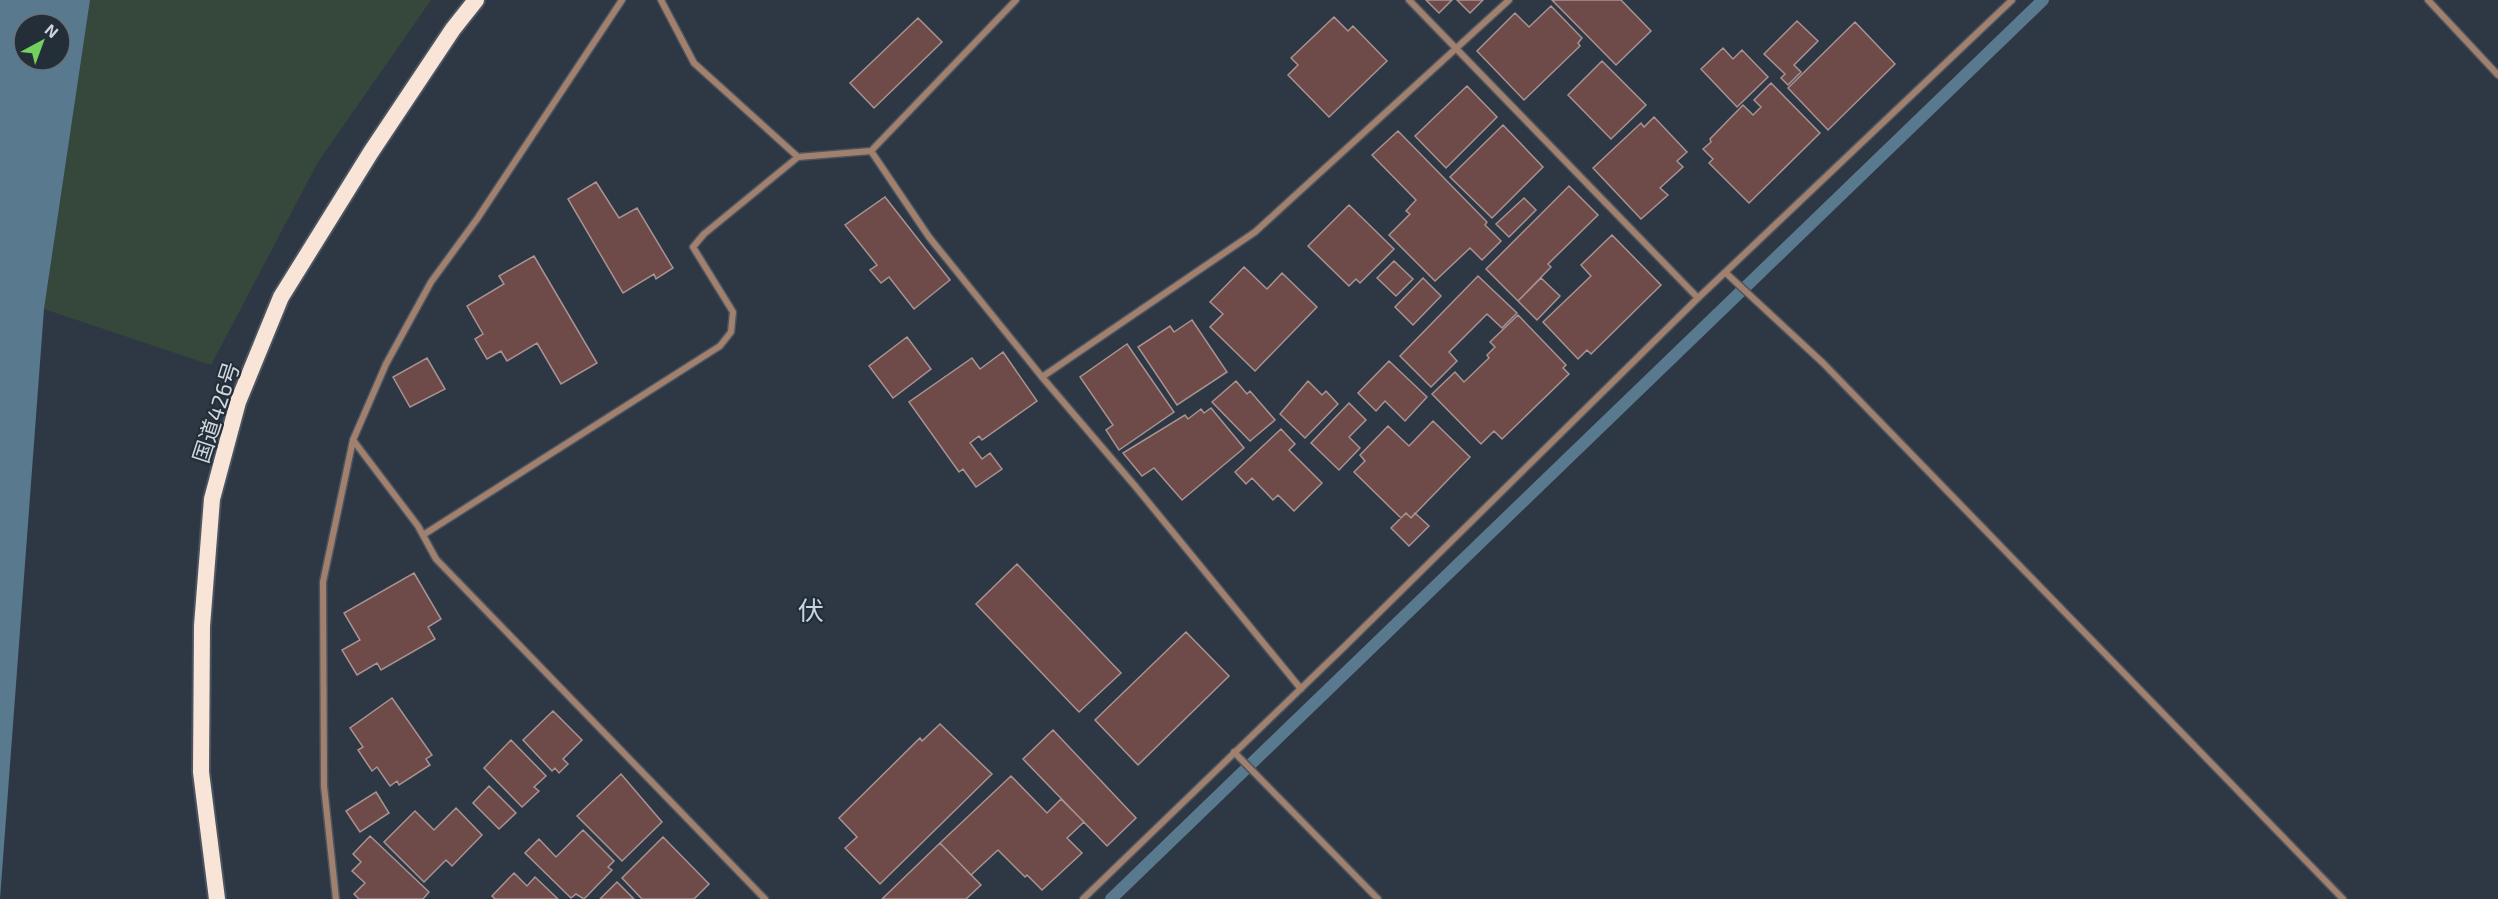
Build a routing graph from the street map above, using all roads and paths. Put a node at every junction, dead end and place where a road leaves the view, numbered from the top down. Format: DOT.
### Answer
graph roads {
  1 [pos="476,0"];
  2 [pos="622,0"];
  3 [pos="661,0"];
  4 [pos="1016,0"];
  5 [pos="1409,0"];
  6 [pos="1509,0"];
  7 [pos="2012,0"];
  8 [pos="2428,0"];
  9 [pos="1457,47"];
  10 [pos="2498,75"];
  11 [pos="871,151"];
  12 [pos="798,157"];
  13 [pos="1726,273"];
  14 [pos="1698,298"];
  15 [pos="1042,377"];
  16 [pos="353,440"];
  17 [pos="423,535"];
  18 [pos="1301,689"];
  19 [pos="1234,752"];
  20 [pos="217,899"];
  21 [pos="336,899"];
  22 [pos="765,899"];
  23 [pos="1083,899"];
  24 [pos="1378,899"];
  25 [pos="2343,899"];
  1 -- 20 [label="highway, 国道426号"];
  2 -- 16 [label="street"];
  3 -- 12 [label="street"];
  4 -- 11 [label="street"];
  5 -- 9 [label="street"];
  6 -- 9 [label="street"];
  7 -- 13 [label="street"];
  8 -- 10 [label="street"];
  9 -- 14 [label="street"];
  9 -- 15 [label="street"];
  11 -- 12 [label="street"];
  11 -- 15 [label="street"];
  12 -- 17 [label="street"];
  13 -- 14 [label="street"];
  13 -- 25 [label="street"];
  14 -- 18 [label="street"];
  15 -- 18 [label="street"];
  16 -- 17 [label="street"];
  16 -- 21 [label="street"];
  17 -- 22 [label="street"];
  18 -- 19 [label="street"];
  19 -- 23 [label="street"];
  19 -- 24 [label="street"];
}
